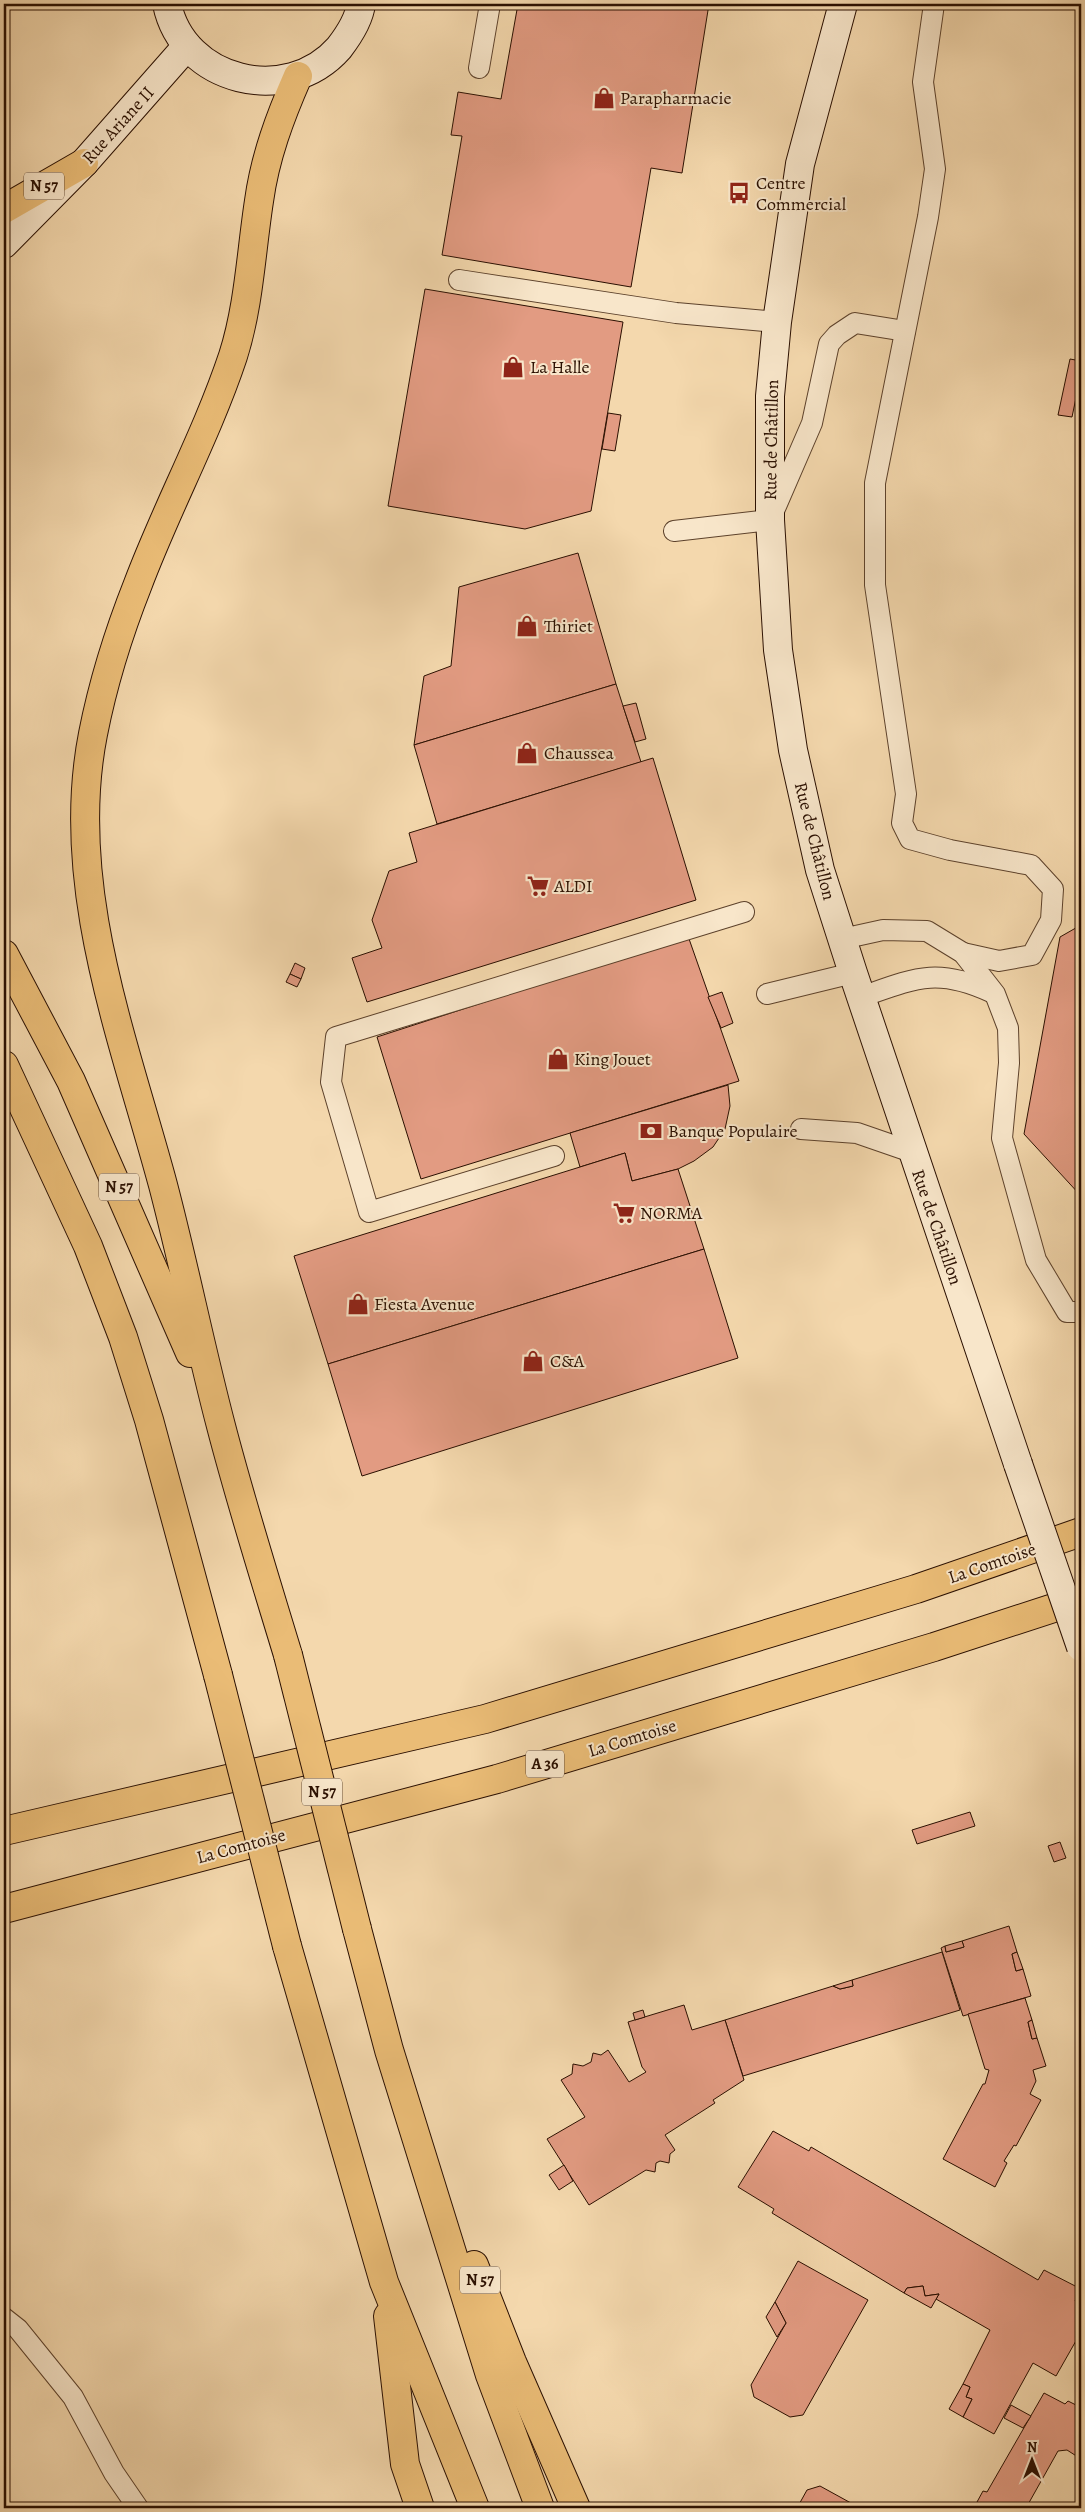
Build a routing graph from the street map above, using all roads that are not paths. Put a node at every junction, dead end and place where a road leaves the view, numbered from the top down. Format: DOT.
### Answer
graph roads {
  1 [pos="167,4"];
  2 [pos="361,4"];
  3 [pos="490,4"];
  4 [pos="843,4"];
  5 [pos="934,4"];
  6 [pos="187,46"];
  7 [pos="479,68"];
  8 [pos="298,76"];
  9 [pos="84,163"];
  10 [pos="4,209"];
  11 [pos="4,244"];
  12 [pos="459,280"];
  13 [pos="777,322"];
  14 [pos="905,332"];
  15 [pos="770,520"];
  16 [pos="674,531"];
  17 [pos="744,912"];
  18 [pos="842,940"];
  19 [pos="963,953"];
  20 [pos="4,954"];
  21 [pos="857,985"];
  22 [pos="766,994"];
  23 [pos="995,994"];
  24 [pos="4,1065"];
  25 [pos="801,1129"];
  26 [pos="912,1152"];
  27 [pos="554,1156"];
  28 [pos="1081,1312"];
  29 [pos="221,1426"];
  30 [pos="1081,1532"];
  31 [pos="1081,1599"];
  32 [pos="1081,1647"];
  33 [pos="4,1831"];
  34 [pos="4,1909"];
  35 [pos="389,2050"];
  36 [pos="384,2282"];
  37 [pos="4,2318"];
  38 [pos="138,2508"];
  39 [pos="420,2508"];
  40 [pos="475,2508"];
  41 [pos="540,2508"];
  42 [pos="576,2508"];
  1 -- 6 [label="street"];
  2 -- 8 [label="street"];
  3 -- 7 [label="lane"];
  4 -- 13 [label="street, Rue de Châtillon"];
  5 -- 14 [label="lane"];
  6 -- 8 [label="street"];
  6 -- 9 [label="street, Rue Ariane II"];
  8 -- 29 [label="highway"];
  9 -- 10 [label="highway, N 57"];
  9 -- 11 [label="street, Rue Ariane II"];
  12 -- 13 [label="lane"];
  13 -- 15 [label="street, Rue de Châtillon"];
  14 -- 15 [label="lane"];
  14 -- 19 [label="lane"];
  15 -- 16 [label="lane"];
  15 -- 18 [label="street, Rue de Châtillon"];
  17 -- 27 [label="lane"];
  18 -- 19 [label="lane"];
  18 -- 21 [label="street, Rue de Châtillon"];
  19 -- 23 [label="lane"];
  20 -- 29 [label="highway, N 57"];
  21 -- 22 [label="lane"];
  21 -- 23 [label="lane"];
  21 -- 26 [label="street, Rue de Châtillon"];
  23 -- 28 [label="lane"];
  24 -- 36 [label="highway, bridge"];
  25 -- 26 [label="lane"];
  26 -- 32 [label="street, Rue de Châtillon, bridge"];
  29 -- 35 [label="highway, N 57, bridge"];
  30 -- 33 [label="highway, La Comtoise"];
  31 -- 34 [label="highway, La Comtoise / A 36"];
  35 -- 41 [label="highway, N 57"];
  35 -- 42 [label="highway, N 57"];
  36 -- 39 [label="highway"];
  36 -- 40 [label="highway"];
  37 -- 38 [label="lane"];
}
